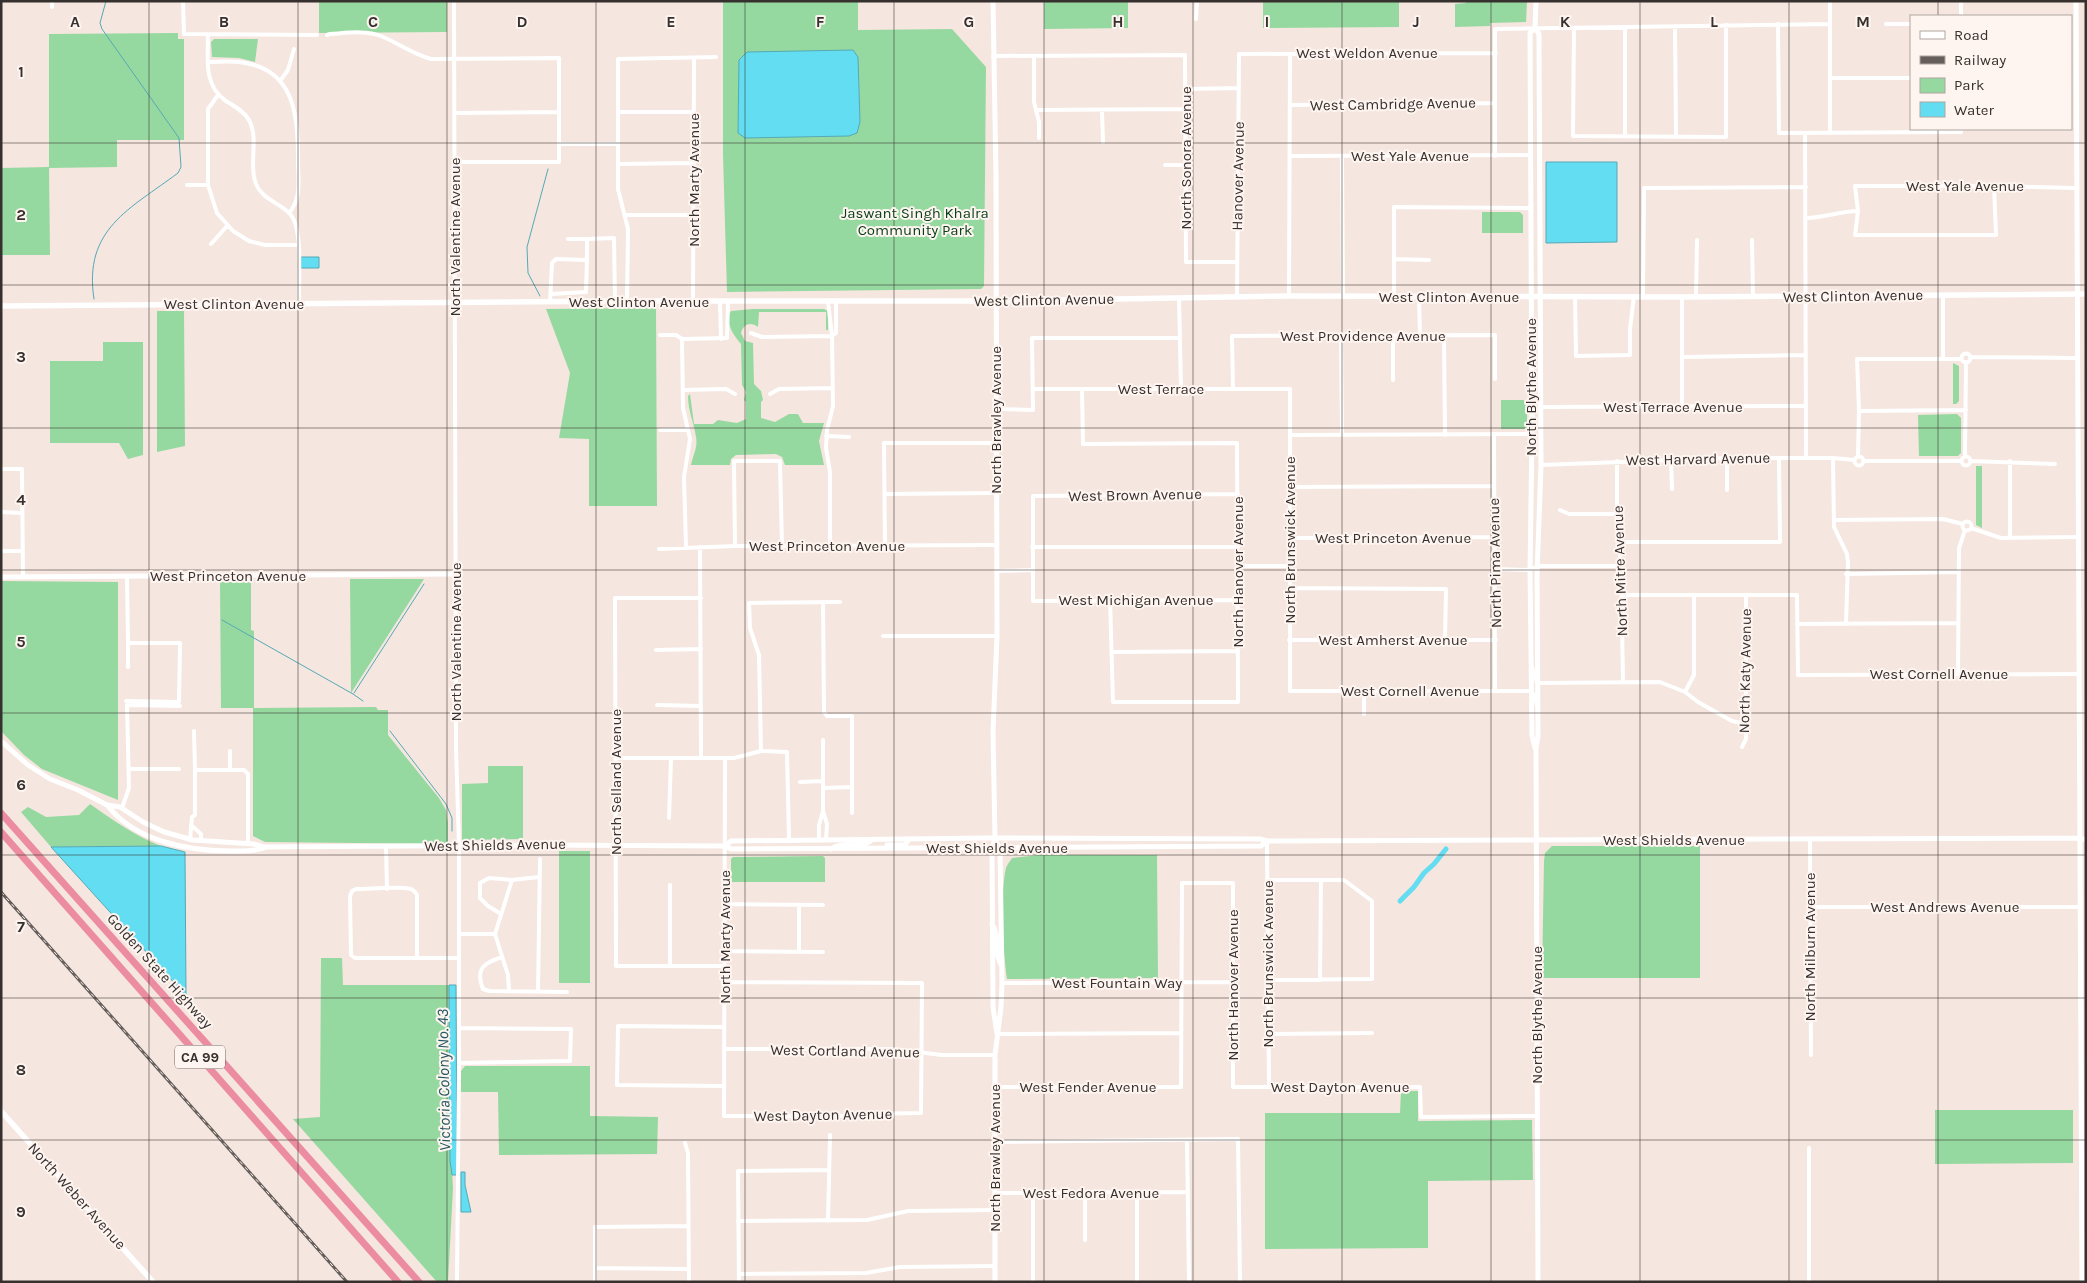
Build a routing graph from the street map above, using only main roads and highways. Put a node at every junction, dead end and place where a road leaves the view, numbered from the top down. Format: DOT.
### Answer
graph roads {
  1 [pos="2086,294"];
  2 [pos="1,306"];
  3 [pos="1,813"];
  4 [pos="1,832"];
  5 [pos="1,1111"];
  6 [pos="153,1282"];
  7 [pos="398,1282"];
  8 [pos="419,1282"];
  1 -- 2 [label="main road, West Clinton Avenue"];
  3 -- 8 [label="highway, Golden State Highway / CA 99"];
  4 -- 7 [label="highway, Golden State Highway / CA 99"];
  5 -- 6 [label="main road, North Weber Avenue"];
}
